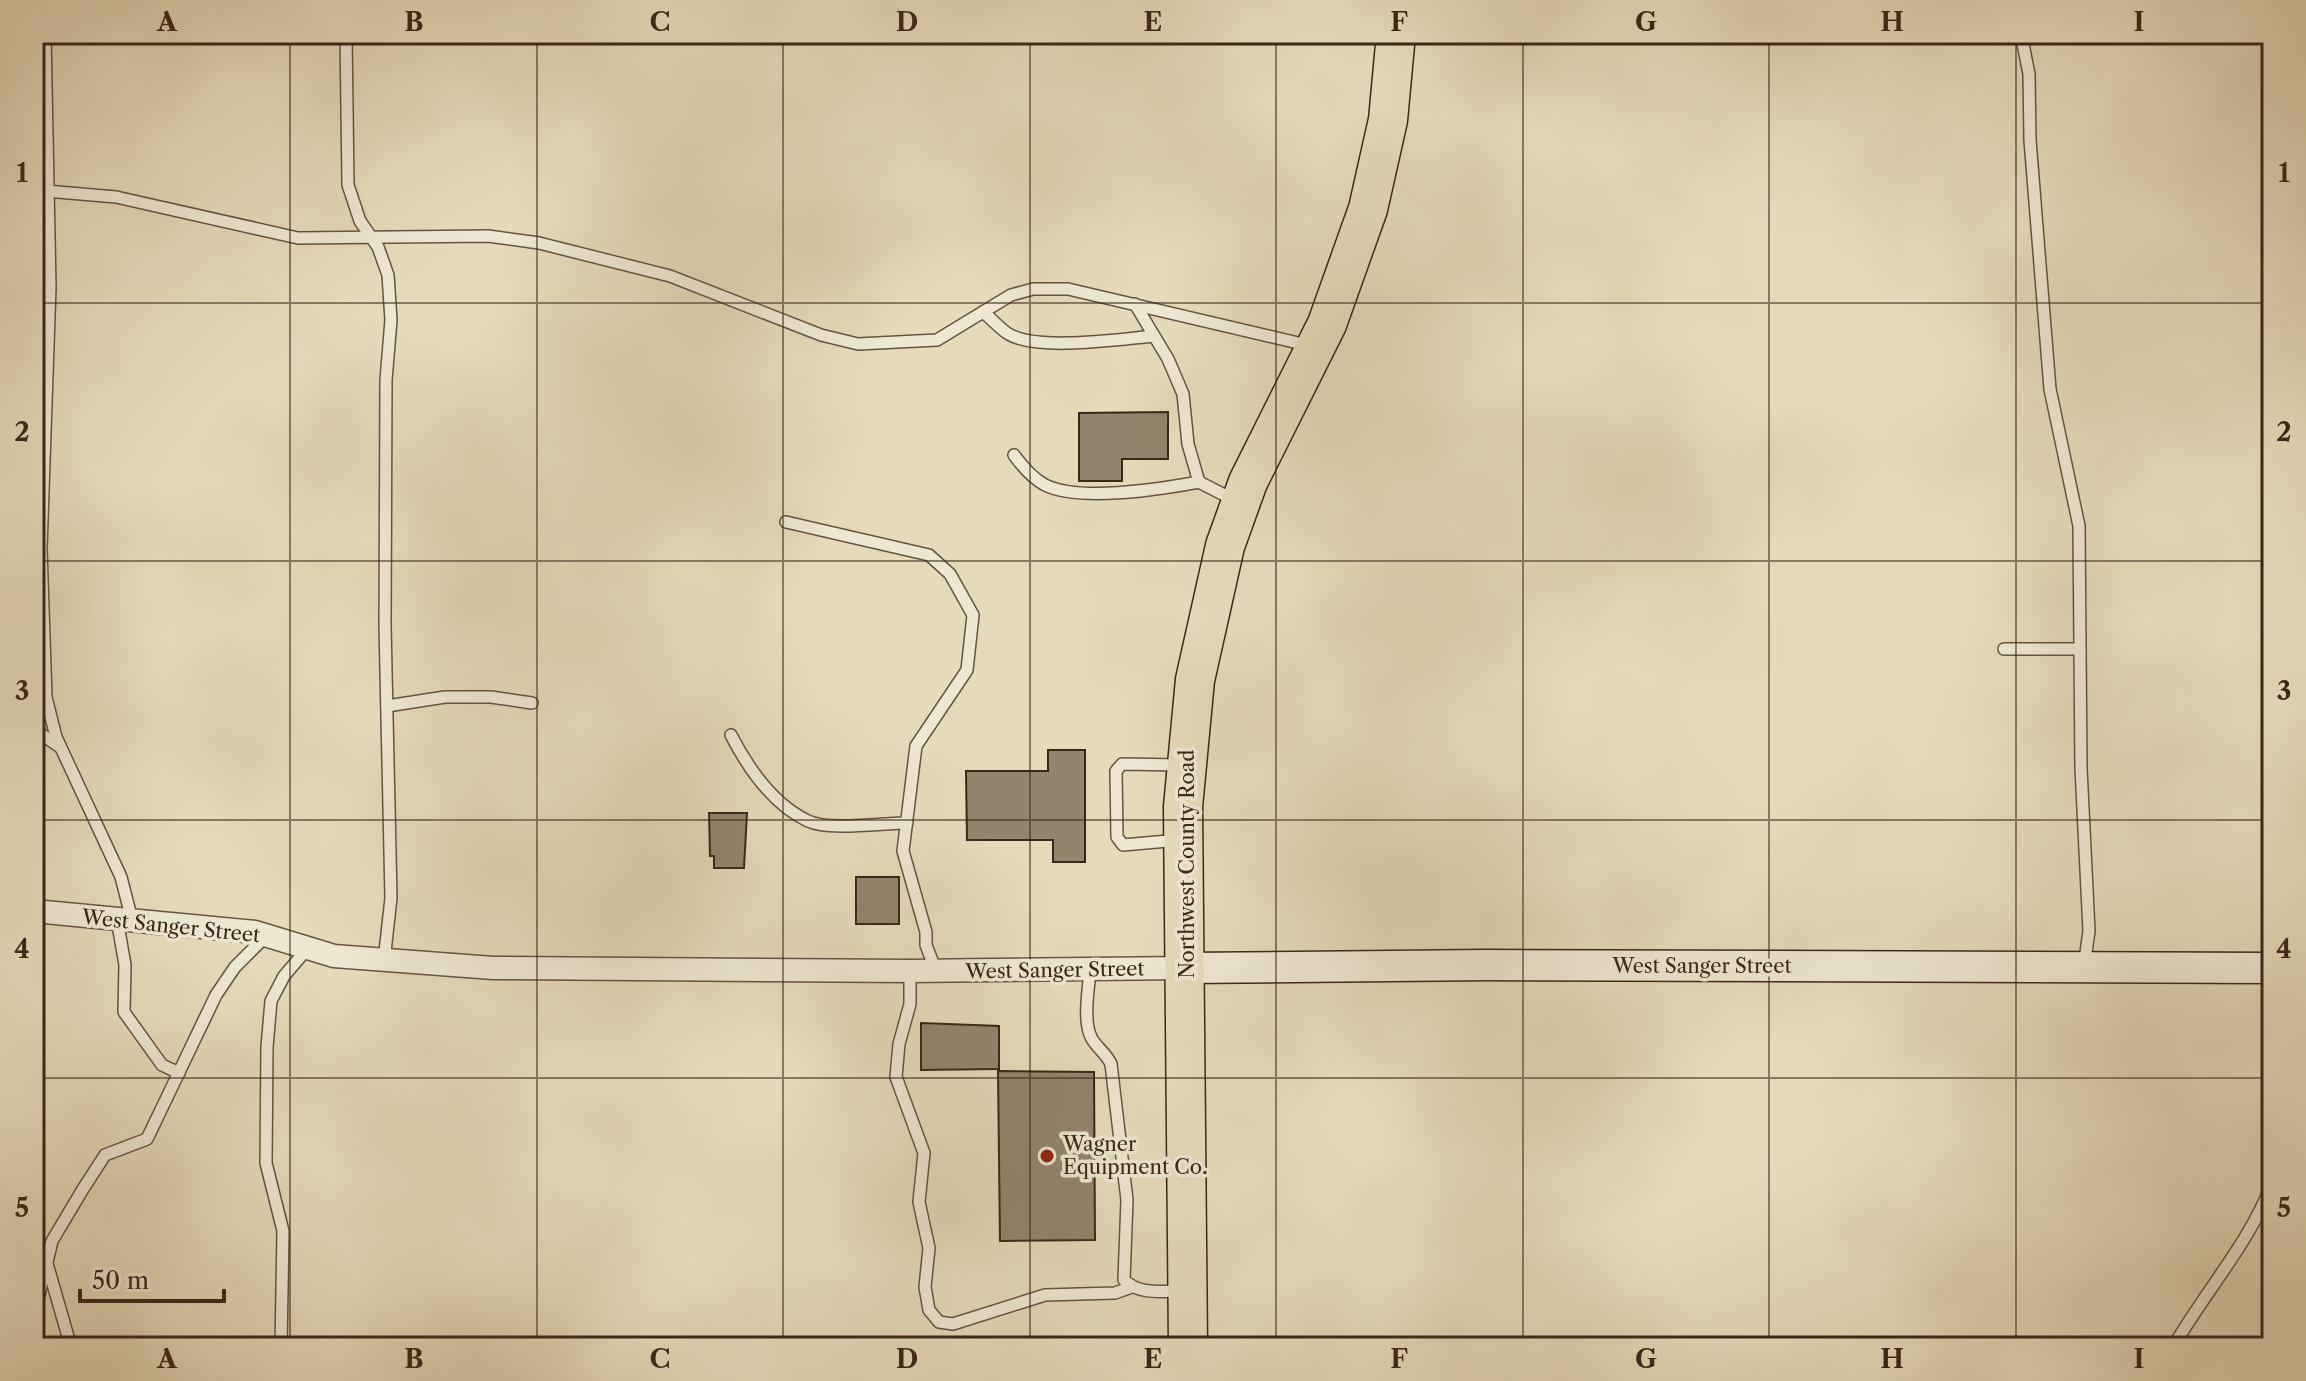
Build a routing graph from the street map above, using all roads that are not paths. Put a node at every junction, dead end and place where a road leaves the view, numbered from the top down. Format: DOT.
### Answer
graph roads {
  1 [pos="346,34"];
  2 [pos="1396,34"];
  3 [pos="2021,34"];
  4 [pos="41,37"];
  5 [pos="34,129"];
  6 [pos="46,153"];
  7 [pos="46,191"];
  8 [pos="371,238"];
  9 [pos="1135,304"];
  10 [pos="983,312"];
  11 [pos="1154,336"];
  12 [pos="1316,347"];
  13 [pos="34,361"];
  14 [pos="47,364"];
  15 [pos="1014,455"];
  16 [pos="1199,482"];
  17 [pos="1241,503"];
  18 [pos="786,522"];
  19 [pos="38,594"];
  20 [pos="2004,649"];
  21 [pos="2080,649"];
  22 [pos="532,703"];
  23 [pos="387,706"];
  24 [pos="34,729"];
  25 [pos="731,735"];
  26 [pos="62,749"];
  27 [pos="1186,765"];
  28 [pos="907,823"];
  29 [pos="1184,839"];
  30 [pos="34,911"];
  31 [pos="124,919"];
  32 [pos="267,936"];
  33 [pos="308,948"];
  34 [pos="384,962"];
  35 [pos="2084,967"];
  36 [pos="1186,968"];
  37 [pos="2272,968"];
  38 [pos="1090,969"];
  39 [pos="910,971"];
  40 [pos="936,971"];
  41 [pos="179,1073"];
  42 [pos="2272,1184"];
  43 [pos="46,1260"];
  44 [pos="1132,1287"];
  45 [pos="1188,1290"];
  46 [pos="34,1316"];
  47 [pos="71,1347"];
  48 [pos="281,1347"];
  49 [pos="1188,1347"];
  50 [pos="2173,1347"];
  1 -- 8 [label="lane"];
  2 -- 12 [label="highway, Northwest County Road"];
  3 -- 21 [label="lane"];
  4 -- 6 [label="lane"];
  5 -- 6 [label="lane"];
  6 -- 7 [label="lane"];
  7 -- 8 [label="lane"];
  7 -- 14 [label="lane"];
  8 -- 10 [label="lane"];
  8 -- 23 [label="lane"];
  9 -- 10 [label="lane"];
  9 -- 11 [label="lane"];
  9 -- 12 [label="lane"];
  10 -- 11 [label="lane"];
  11 -- 16 [label="lane"];
  12 -- 17 [label="highway, Northwest County Road"];
  13 -- 14 [label="lane"];
  14 -- 19 [label="lane"];
  15 -- 16 [label="lane"];
  16 -- 17 [label="lane"];
  17 -- 27 [label="highway, Northwest County Road"];
  18 -- 28 [label="lane"];
  19 -- 26 [label="lane"];
  20 -- 21 [label="lane"];
  21 -- 35 [label="lane"];
  22 -- 23 [label="lane"];
  23 -- 34 [label="lane"];
  24 -- 26 [label="lane"];
  25 -- 28 [label="lane"];
  26 -- 31 [label="lane"];
  27 -- 29 [label="highway, Northwest County Road"];
  27 -- 29 [label="lane"];
  28 -- 40 [label="lane"];
  29 -- 36 [label="highway, Northwest County Road"];
  30 -- 31 [label="street, West Sanger Street"];
  31 -- 32 [label="street, West Sanger Street"];
  31 -- 41 [label="lane"];
  32 -- 33 [label="street, West Sanger Street"];
  32 -- 41 [label="lane"];
  33 -- 34 [label="street, West Sanger Street"];
  33 -- 48 [label="lane"];
  34 -- 39 [label="street, West Sanger Street"];
  35 -- 36 [label="main road, West Sanger Street"];
  35 -- 37 [label="main road, West Sanger Street"];
  36 -- 38 [label="street, West Sanger Street"];
  36 -- 45 [label="highway, Northwest County Road"];
  38 -- 40 [label="street, West Sanger Street"];
  38 -- 44 [label="lane"];
  39 -- 40 [label="street, West Sanger Street"];
  39 -- 44 [label="lane"];
  41 -- 43 [label="lane"];
  42 -- 50 [label="lane"];
  43 -- 46 [label="lane"];
  43 -- 47 [label="lane"];
  44 -- 45 [label="lane"];
  45 -- 49 [label="highway, Northwest County Road"];
}
